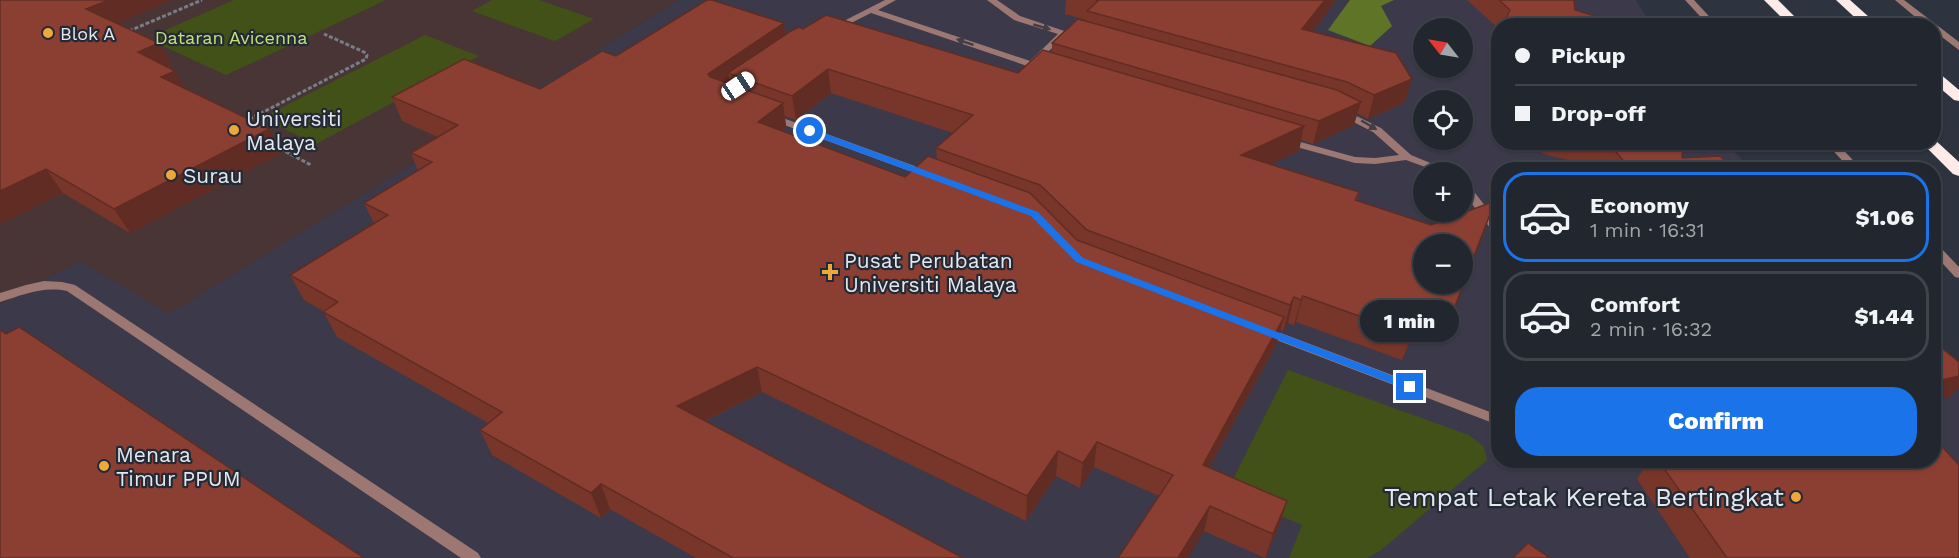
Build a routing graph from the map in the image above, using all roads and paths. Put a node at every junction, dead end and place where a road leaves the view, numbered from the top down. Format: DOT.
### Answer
graph roads {
  1 [pos="202,0"];
  2 [pos="892,0"];
  3 [pos="991,0"];
  4 [pos="1689,0"];
  5 [pos="1770,0"];
  6 [pos="1842,0"];
  7 [pos="1899,0"];
  8 [pos="873,11"];
  9 [pos="1706,18"];
  10 [pos="1789,18"];
  11 [pos="1863,18"];
  12 [pos="1923,18"];
  13 [pos="827,31"];
  14 [pos="1941,32"];
  15 [pos="125,33"];
  16 [pos="1064,33"];
  17 [pos="324,34"];
  18 [pos="1087,39"];
  19 [pos="1959,47"];
  20 [pos="1029,64"];
  21 [pos="1051,70"];
  22 [pos="1941,82"];
  23 [pos="1959,97"];
  24 [pos="1336,109"];
  25 [pos="765,114"];
  26 [pos="242,126"];
  27 [pos="1273,137"];
  28 [pos="273,145"];
  29 [pos="1838,150"];
  30 [pos="1937,150"];
  31 [pos="1407,157"];
  32 [pos="1420,162"];
  33 [pos="1849,162"];
  34 [pos="311,165"];
  35 [pos="1959,171"];
  36 [pos="933,177"];
  37 [pos="1473,197"];
  38 [pos="1491,221"];
  39 [pos="1941,255"];
  40 [pos="1959,274"];
  41 [pos="0,298"];
  42 [pos="1256,327"];
  43 [pos="1491,417"];
  44 [pos="473,558"];
  1 -- 15 [label="path"];
  2 -- 8 [label="lane"];
  3 -- 16 [label="lane, one-way"];
  4 -- 9 [label="lane"];
  5 -- 10 [label="highway"];
  6 -- 11 [label="highway"];
  7 -- 12 [label="lane"];
  8 -- 13 [label="lane"];
  20 -- 8 [label="lane, one-way"];
  14 -- 19 [label="lane"];
  16 -- 18 [label="lane"];
  16 -- 20 [label="lane"];
  17 -- 26 [label="path"];
  20 -- 21 [label="lane"];
  22 -- 23 [label="highway"];
  24 -- 31 [label="lane, one-way"];
  25 -- 36 [label="lane"];
  27 -- 31 [label="lane"];
  28 -- 34 [label="path"];
  29 -- 33 [label="lane"];
  30 -- 35 [label="highway"];
  31 -- 32 [label="lane"];
  37 -- 38 [label="lane"];
  39 -- 40 [label="lane"];
  41 -- 44 [label="lane"];
  42 -- 43 [label="lane"];
}
